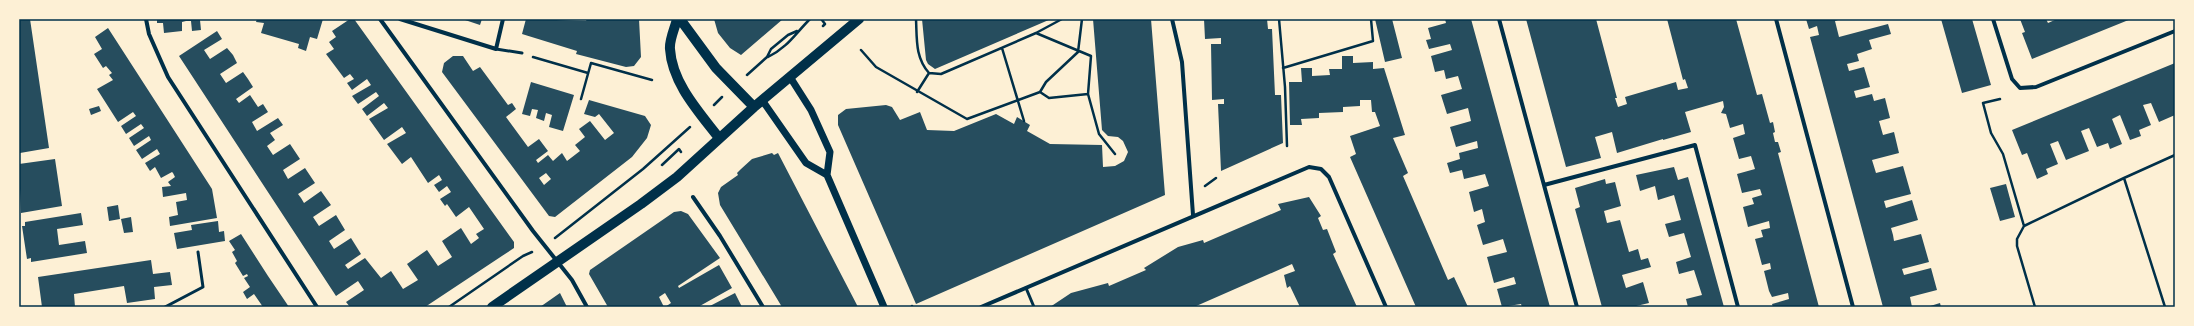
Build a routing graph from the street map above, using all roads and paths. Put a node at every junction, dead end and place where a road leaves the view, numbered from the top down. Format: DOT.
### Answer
graph roads {
  1 [pos="146,19"];
  2 [pos="380,19"];
  3 [pos="400,19"];
  4 [pos="504,19"];
  5 [pos="679,19"];
  6 [pos="810,19"];
  7 [pos="859,19"];
  8 [pos="916,19"];
  9 [pos="1062,19"];
  10 [pos="1082,19"];
  11 [pos="1172,19"];
  12 [pos="1279,19"];
  13 [pos="1371,19"];
  14 [pos="1499,19"];
  15 [pos="1776,19"];
  16 [pos="1993,19"];
  17 [pos="2175,31"];
  18 [pos="797,32"];
  19 [pos="1036,33"];
  20 [pos="1002,48"];
  21 [pos="496,49"];
  22 [pos="861,50"];
  23 [pos="1078,52"];
  24 [pos="522,53"];
  25 [pos="1283,68"];
  26 [pos="588,73"];
  27 [pos="929,73"];
  28 [pos="790,77"];
  29 [pos="652,80"];
  30 [pos="917,92"];
  31 [pos="1040,92"];
  32 [pos="1088,94"];
  33 [pos="581,99"];
  34 [pos="2000,99"];
  35 [pos="762,100"];
  36 [pos="1017,100"];
  37 [pos="754,107"];
  38 [pos="1024,121"];
  39 [pos="683,132"];
  40 [pos="719,138"];
  41 [pos="1287,146"];
  42 [pos="683,154"];
  43 [pos="1115,154"];
  44 [pos="2175,155"];
  45 [pos="659,168"];
  46 [pos="827,175"];
  47 [pos="1216,178"];
  48 [pos="2124,178"];
  49 [pos="1544,185"];
  50 [pos="1202,188"];
  51 [pos="693,197"];
  52 [pos="1193,215"];
  53 [pos="2024,226"];
  54 [pos="546,246"];
  55 [pos="198,252"];
  56 [pos="558,261"];
  57 [pos="1026,288"];
  58 [pos="165,307"];
  59 [pos="317,307"];
  60 [pos="449,307"];
  61 [pos="492,307"];
  62 [pos="587,307"];
  63 [pos="763,307"];
  64 [pos="884,307"];
  65 [pos="981,307"];
  66 [pos="1034,307"];
  67 [pos="1386,307"];
  68 [pos="1577,307"];
  69 [pos="1738,307"];
  70 [pos="1853,307"];
  71 [pos="2035,307"];
  72 [pos="2165,307"];
  1 -- 59 [label="street"];
  2 -- 54 [label="street"];
  3 -- 21 [label="street"];
  4 -- 21 [label="street"];
  5 -- 37 [label="main road"];
  5 -- 40 [label="main road"];
  6 -- 18 [label="path"];
  7 -- 28 [label="main road"];
  8 -- 27 [label="path"];
  9 -- 19 [label="path"];
  10 -- 23 [label="path"];
  11 -- 52 [label="street"];
  12 -- 25 [label="path"];
  13 -- 25 [label="path"];
  14 -- 49 [label="street"];
  15 -- 70 [label="street"];
  16 -- 17 [label="street"];
  18 -- 18 [label="path"];
  19 -- 20 [label="path"];
  19 -- 23 [label="path"];
  20 -- 27 [label="path"];
  20 -- 36 [label="path"];
  21 -- 24 [label="lane"];
  22 -- 30 [label="path"];
  23 -- 31 [label="path"];
  23 -- 32 [label="path"];
  24 -- 26 [label="path"];
  25 -- 41 [label="path"];
  26 -- 29 [label="path"];
  26 -- 33 [label="path"];
  27 -- 30 [label="path"];
  28 -- 35 [label="main road"];
  28 -- 46 [label="street"];
  30 -- 36 [label="path"];
  31 -- 32 [label="path"];
  31 -- 36 [label="path"];
  32 -- 43 [label="path"];
  34 -- 53 [label="path"];
  35 -- 37 [label="main road"];
  35 -- 46 [label="street"];
  36 -- 38 [label="path"];
  37 -- 40 [label="main road"];
  39 -- 54 [label="path"];
  40 -- 56 [label="main road"];
  42 -- 45 [label="path"];
  44 -- 48 [label="path"];
  46 -- 64 [label="street"];
  47 -- 50 [label="path"];
  48 -- 53 [label="path"];
  48 -- 72 [label="path"];
  49 -- 68 [label="street"];
  49 -- 69 [label="street"];
  51 -- 63 [label="street"];
  52 -- 57 [label="street"];
  52 -- 67 [label="street"];
  53 -- 71 [label="path"];
  54 -- 56 [label="street"];
  54 -- 60 [label="path"];
  55 -- 58 [label="lane"];
  56 -- 61 [label="main road"];
  56 -- 62 [label="street"];
  57 -- 65 [label="street"];
  57 -- 66 [label="lane"];
}
